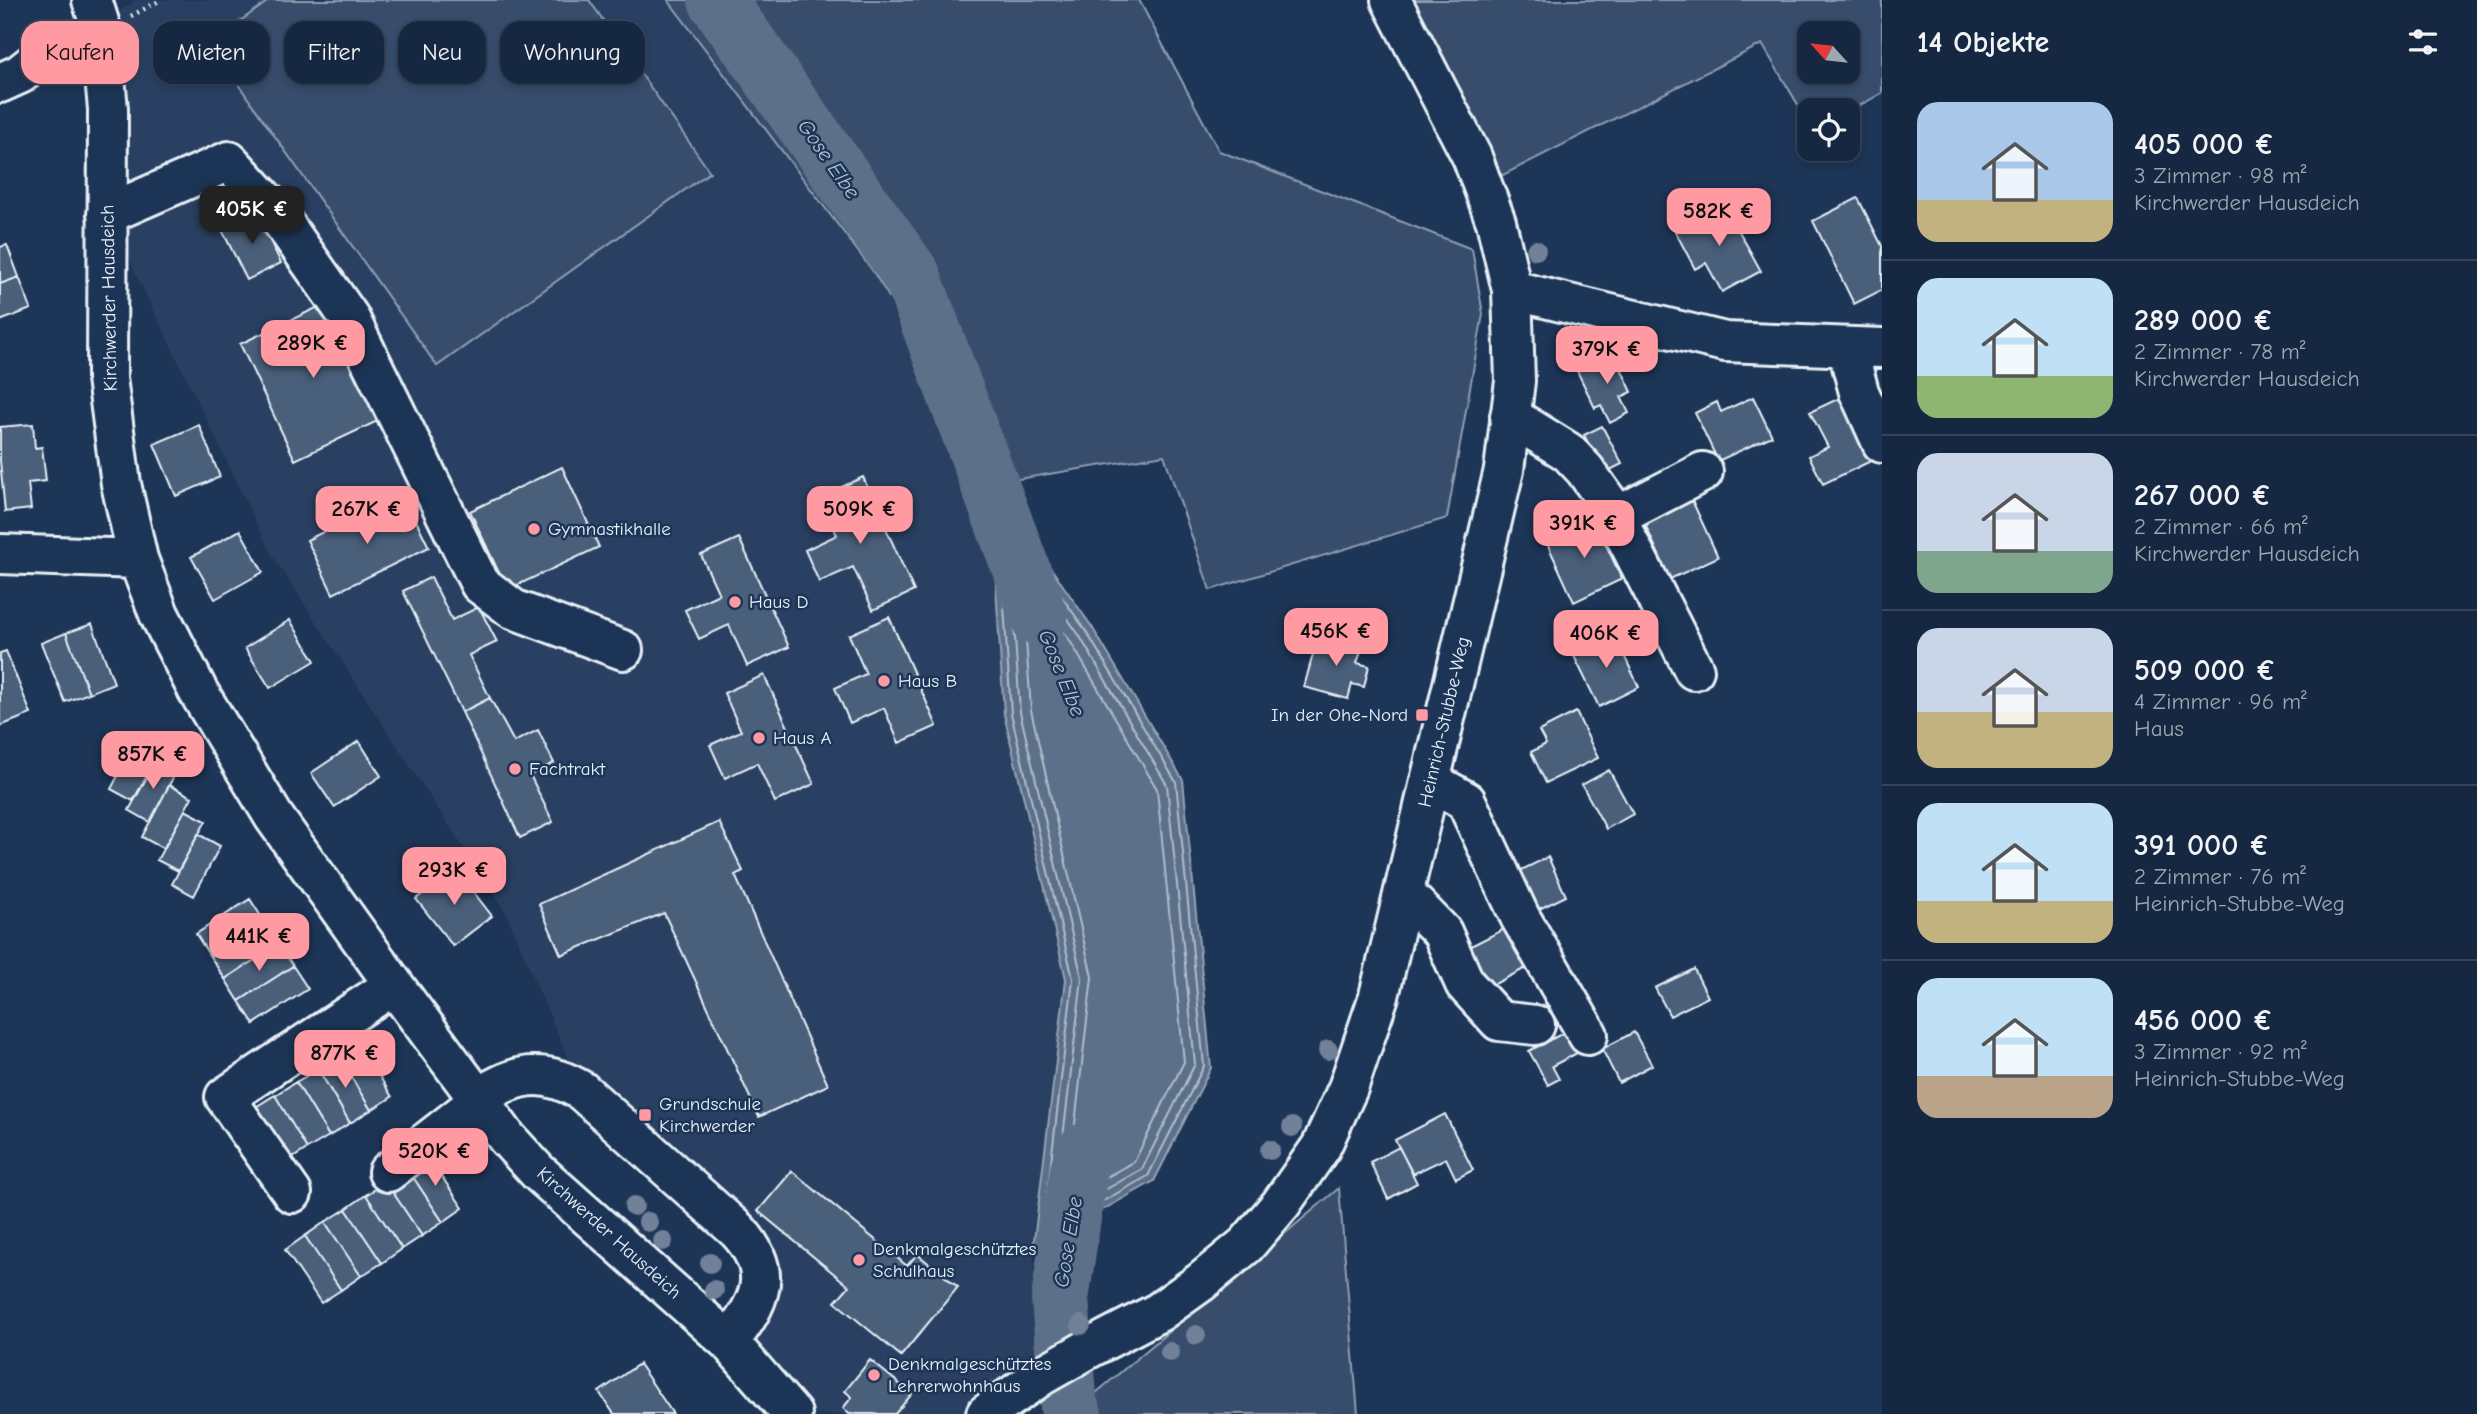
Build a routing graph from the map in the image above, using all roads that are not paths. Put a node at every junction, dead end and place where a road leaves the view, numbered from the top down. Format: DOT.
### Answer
graph roads {
  1 [pos="92,0"];
  2 [pos="1391,0"];
  3 [pos="99,21"];
  4 [pos="21,73"];
  5 [pos="0,83"];
  6 [pos="106,84"];
  7 [pos="107,214"];
  8 [pos="1512,290"];
  9 [pos="1864,348"];
  10 [pos="1510,416"];
  11 [pos="1882,443"];
  12 [pos="1703,472"];
  13 [pos="1616,517"];
  14 [pos="0,554"];
  15 [pos="138,559"];
  16 [pos="623,650"];
  17 [pos="1693,670"];
  18 [pos="1430,781"];
  19 [pos="1404,893"];
  20 [pos="394,985"];
  21 [pos="1535,1025"];
  22 [pos="1588,1035"];
  23 [pos="478,1100"];
  24 [pos="388,1172"];
  25 [pos="292,1193"];
  26 [pos="729,1342"];
  27 [pos="792,1414"];
  28 [pos="986,1414"];
  1 -- 3 [label="street, Kirchwerder Hausdeich"];
  2 -- 8 [label="street, Heinrich-Stubbe-Weg"];
  4 -- 5 [label="street"];
  6 -- 7 [label="street, Kirchwerder Hausdeich"];
  7 -- 15 [label="street, Kirchwerder Hausdeich"];
  7 -- 16 [label="street"];
  8 -- 9 [label="street"];
  8 -- 10 [label="street, Heinrich-Stubbe-Weg"];
  9 -- 11 [label="street"];
  10 -- 13 [label="street"];
  10 -- 18 [label="street, Heinrich-Stubbe-Weg"];
  12 -- 13 [label="street"];
  13 -- 17 [label="street"];
  14 -- 15 [label="street"];
  15 -- 20 [label="street, Kirchwerder Hausdeich"];
  18 -- 19 [label="street, Heinrich-Stubbe-Weg"];
  18 -- 22 [label="street"];
  19 -- 21 [label="street"];
  19 -- 28 [label="street, Heinrich-Stubbe-Weg"];
  20 -- 23 [label="street, Kirchwerder Hausdeich"];
  20 -- 25 [label="street"];
  23 -- 24 [label="street"];
  23 -- 26 [label="street, Kirchwerder Hausdeich"];
  23 -- 26 [label="street"];
  26 -- 27 [label="street, Kirchwerder Hausdeich"];
}
